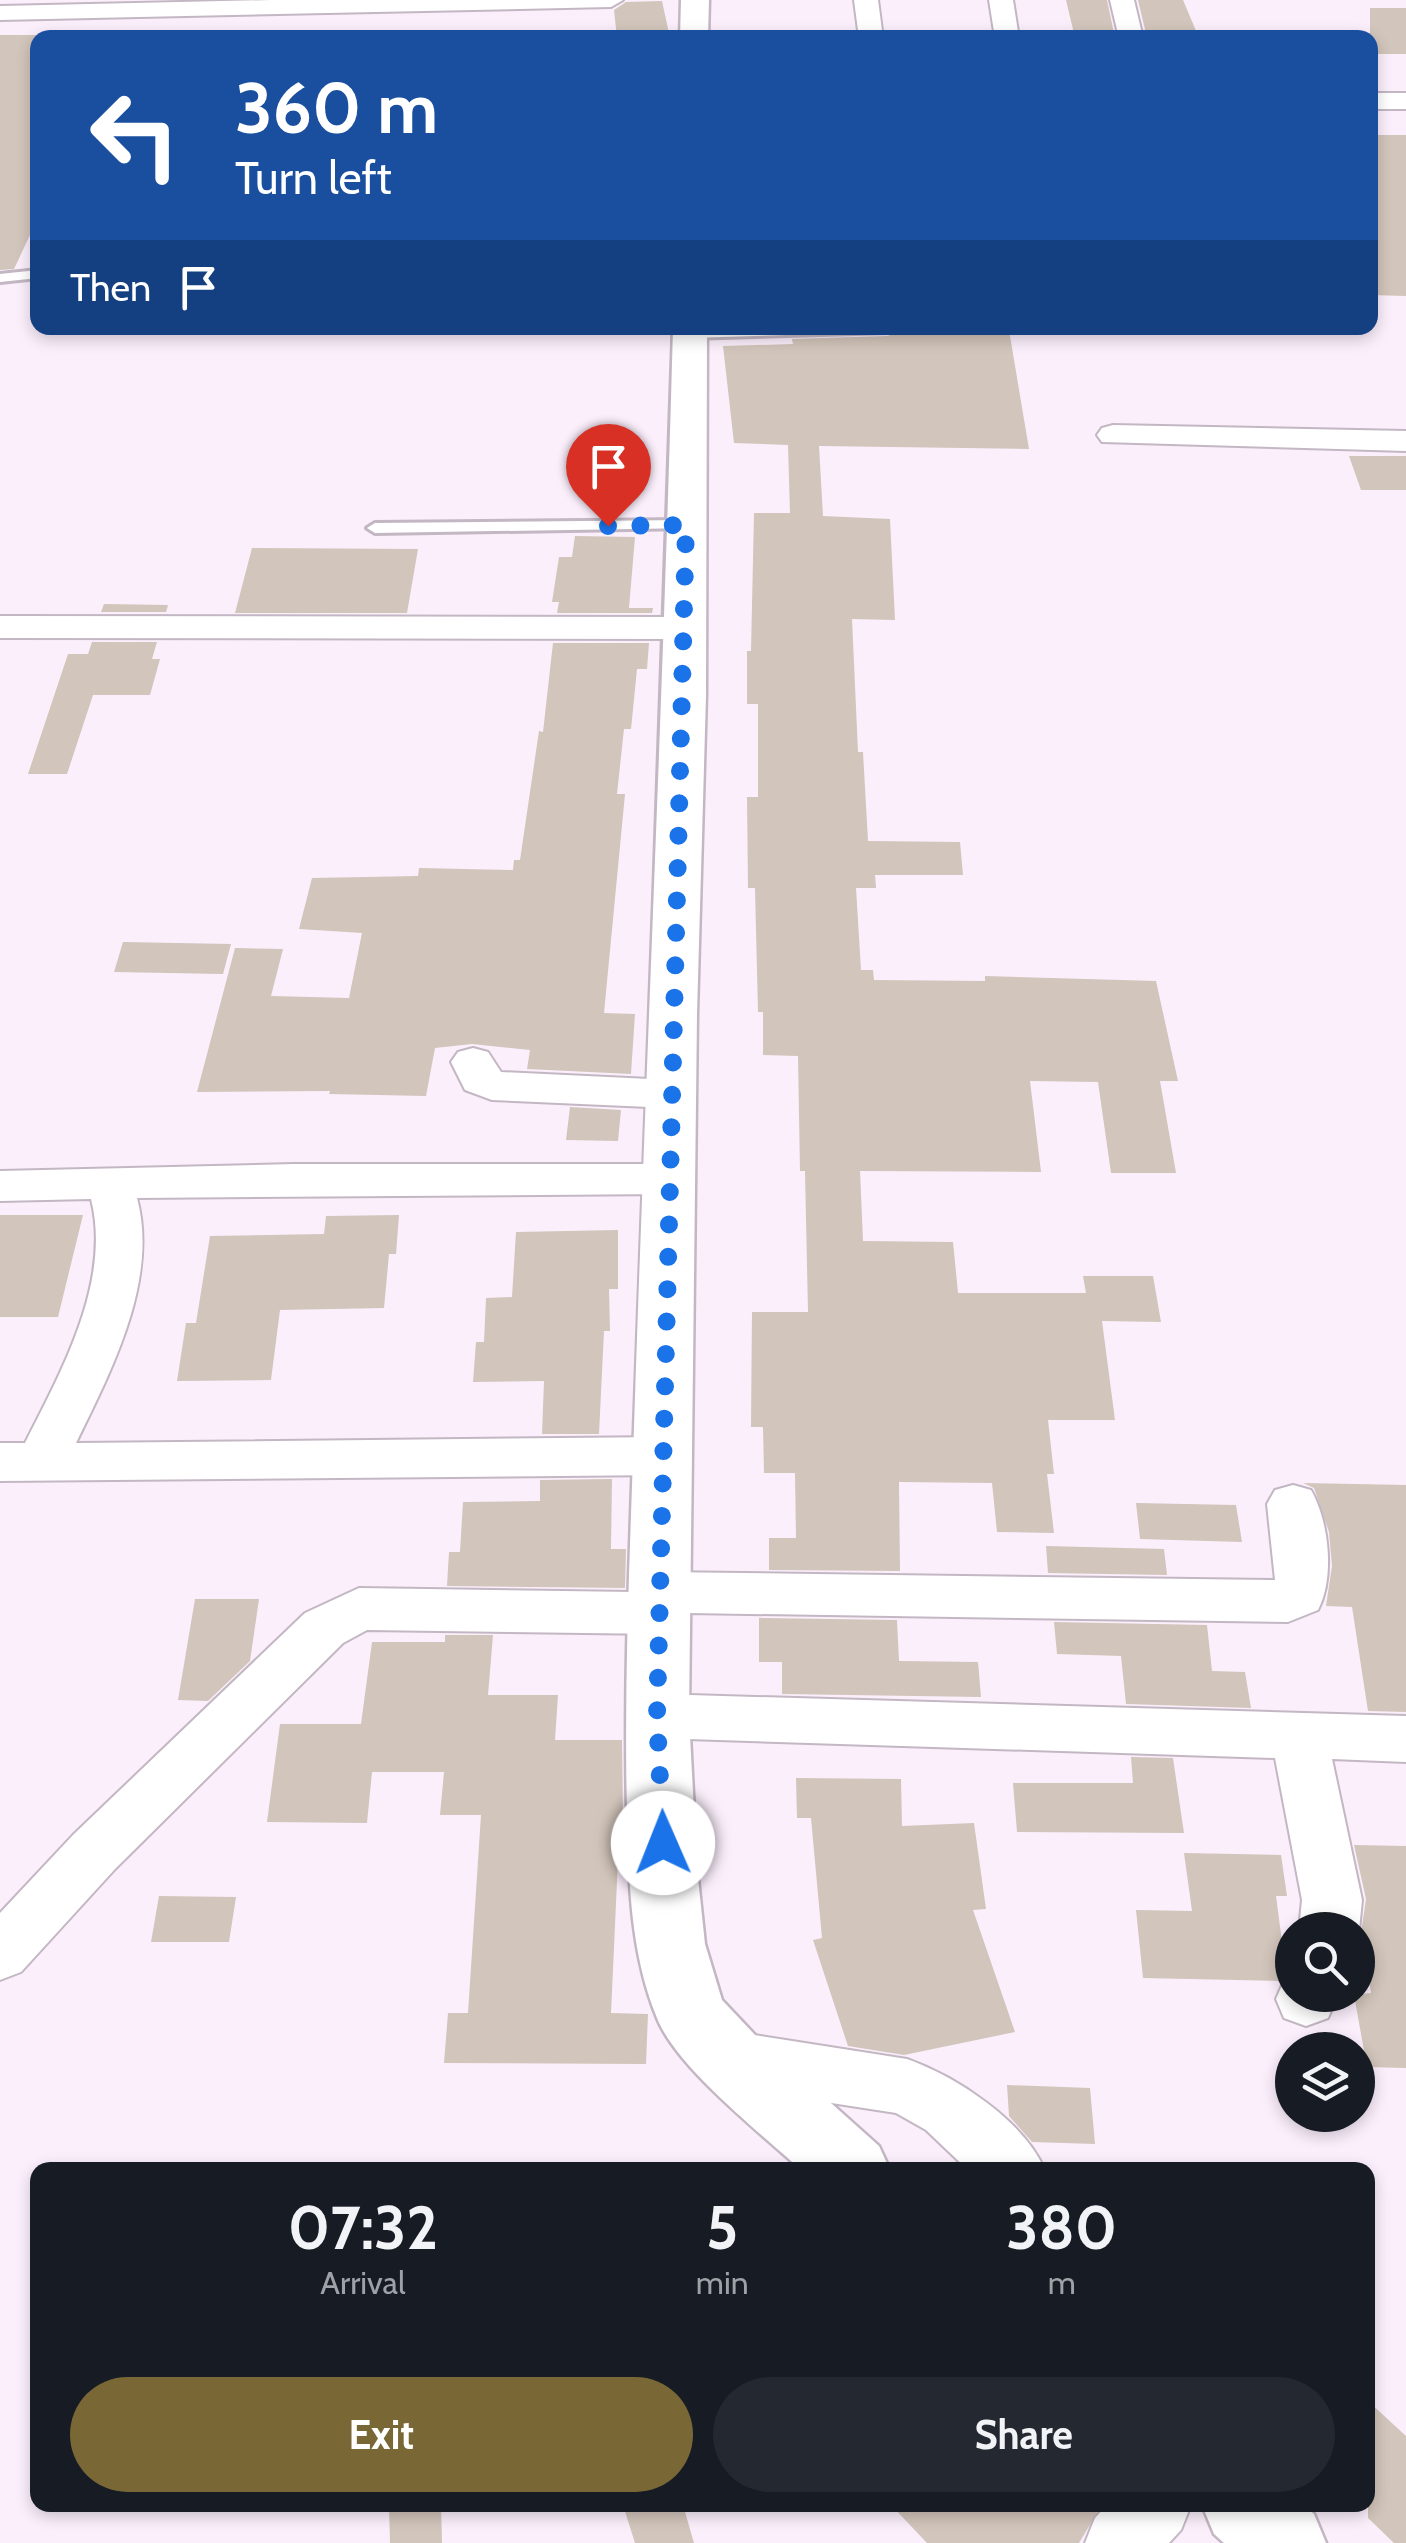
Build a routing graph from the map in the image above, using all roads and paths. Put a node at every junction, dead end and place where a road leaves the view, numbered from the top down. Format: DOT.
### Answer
graph roads {
  1 [pos="611,0"];
  2 [pos="695,0"];
  3 [pos="866,0"];
  4 [pos="1001,0"];
  5 [pos="1122,0"];
  6 [pos="0,13"];
  7 [pos="694,30"];
  8 [pos="870,30"];
  9 [pos="1007,30"];
  10 [pos="1129,30"];
  11 [pos="1378,101"];
  12 [pos="1406,101"];
  13 [pos="30,275"];
  14 [pos="0,278"];
  15 [pos="690,335"];
  16 [pos="1113,435"];
  17 [pos="1406,441"];
  18 [pos="686,525"];
  19 [pos="375,528"];
  20 [pos="0,626"];
  21 [pos="683,628"];
  22 [pos="473,1062"];
  23 [pos="671,1094"];
  24 [pos="670,1179"];
  25 [pos="110,1184"];
  26 [pos="0,1186"];
  27 [pos="664,1456"];
  28 [pos="21,1461"];
  29 [pos="1292,1504"];
  30 [pos="660,1602"];
  31 [pos="657,1716"];
  32 [pos="1299,1736"];
  33 [pos="1406,1739"];
  34 [pos="1330,1912"];
  35 [pos="0,1954"];
  36 [pos="731,2059"];
  37 [pos="844,2162"];
  38 [pos="1003,2162"];
  39 [pos="1149,2512"];
  40 [pos="1250,2512"];
  41 [pos="1120,2543"];
  42 [pos="1285,2543"];
  1 -- 6 [label="street"];
  2 -- 7 [label="main road"];
  3 -- 8 [label="street"];
  4 -- 9 [label="street"];
  5 -- 10 [label="street"];
  11 -- 12 [label="street"];
  13 -- 14 [label="lane"];
  15 -- 18 [label="main road"];
  16 -- 17 [label="street"];
  18 -- 19 [label="lane"];
  18 -- 21 [label="main road"];
  20 -- 21 [label="street"];
  21 -- 23 [label="main road"];
  22 -- 23 [label="street"];
  23 -- 24 [label="main road"];
  24 -- 25 [label="street"];
  24 -- 27 [label="main road"];
  25 -- 26 [label="street"];
  25 -- 28 [label="street"];
  27 -- 28 [label="street"];
  27 -- 30 [label="main road"];
  29 -- 30 [label="street"];
  30 -- 31 [label="main road"];
  30 -- 35 [label="street"];
  31 -- 32 [label="street"];
  31 -- 36 [label="main road"];
  32 -- 33 [label="street"];
  32 -- 34 [label="street"];
  36 -- 37 [label="main road"];
  36 -- 38 [label="street"];
  39 -- 41 [label="street"];
  40 -- 42 [label="main road"];
}
